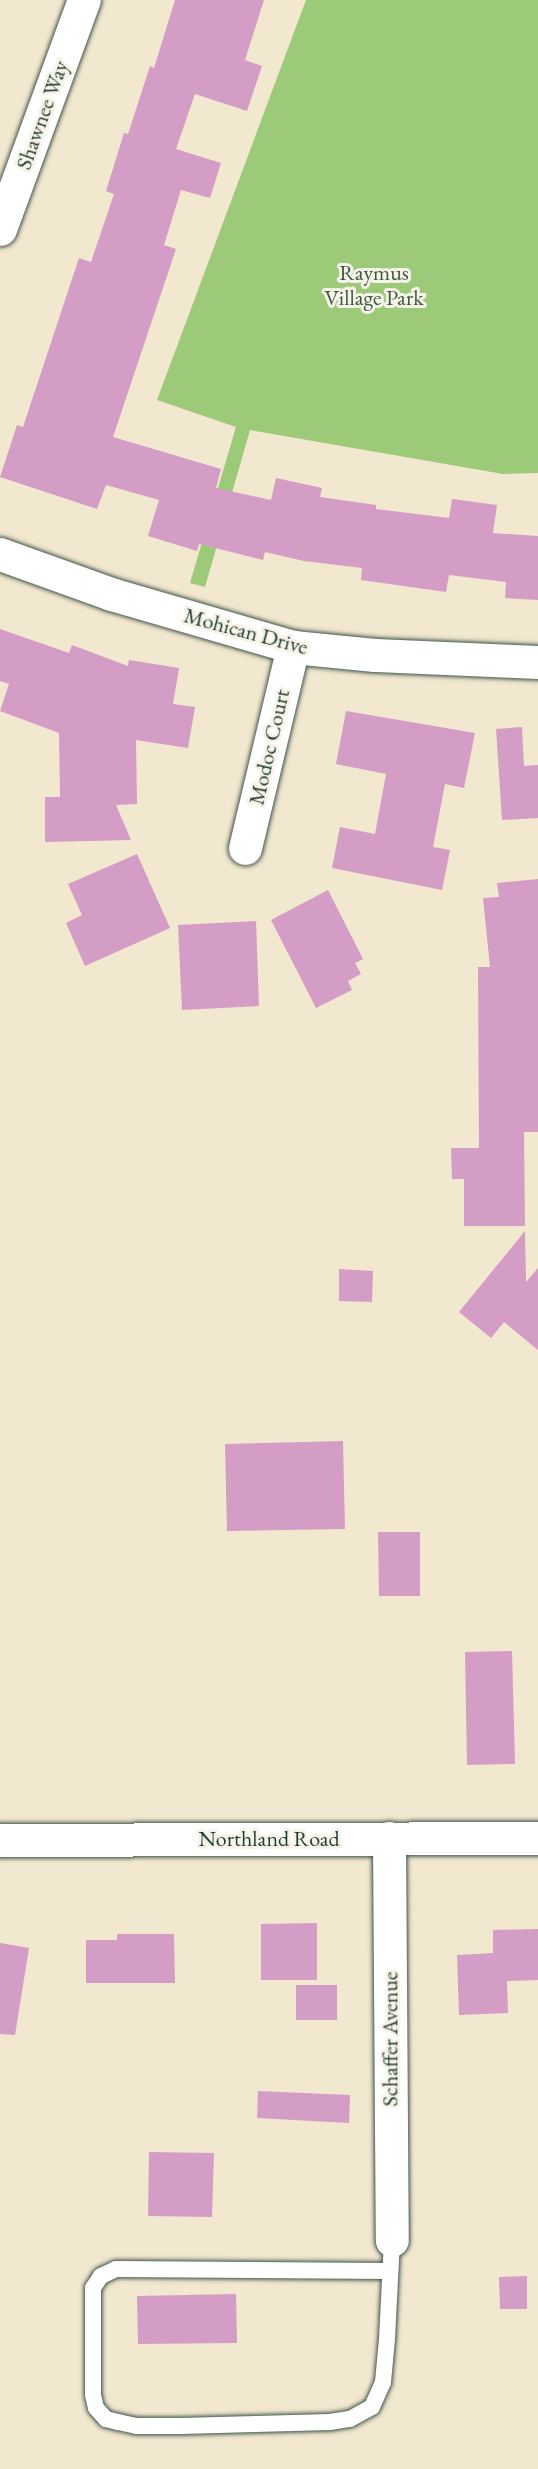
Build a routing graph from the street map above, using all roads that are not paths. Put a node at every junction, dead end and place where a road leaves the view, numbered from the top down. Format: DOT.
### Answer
graph roads {
  1 [pos="84,0"];
  2 [pos="0,229"];
  3 [pos="0,554"];
  4 [pos="293,647"];
  5 [pos="538,662"];
  6 [pos="245,848"];
  7 [pos="389,1838"];
  8 [pos="538,1838"];
  9 [pos="0,1840"];
  10 [pos="391,2256"];
  1 -- 2 [label="street, Shawnee Way"];
  3 -- 4 [label="street, Mohican Drive"];
  4 -- 5 [label="street, Mohican Drive"];
  4 -- 6 [label="street, Modoc Court"];
  7 -- 8 [label="street, Northland Road"];
  7 -- 9 [label="street, Northland Road"];
  7 -- 10 [label="street, Schaffer Avenue"];
  10 -- 10 [label="lane"];
}
